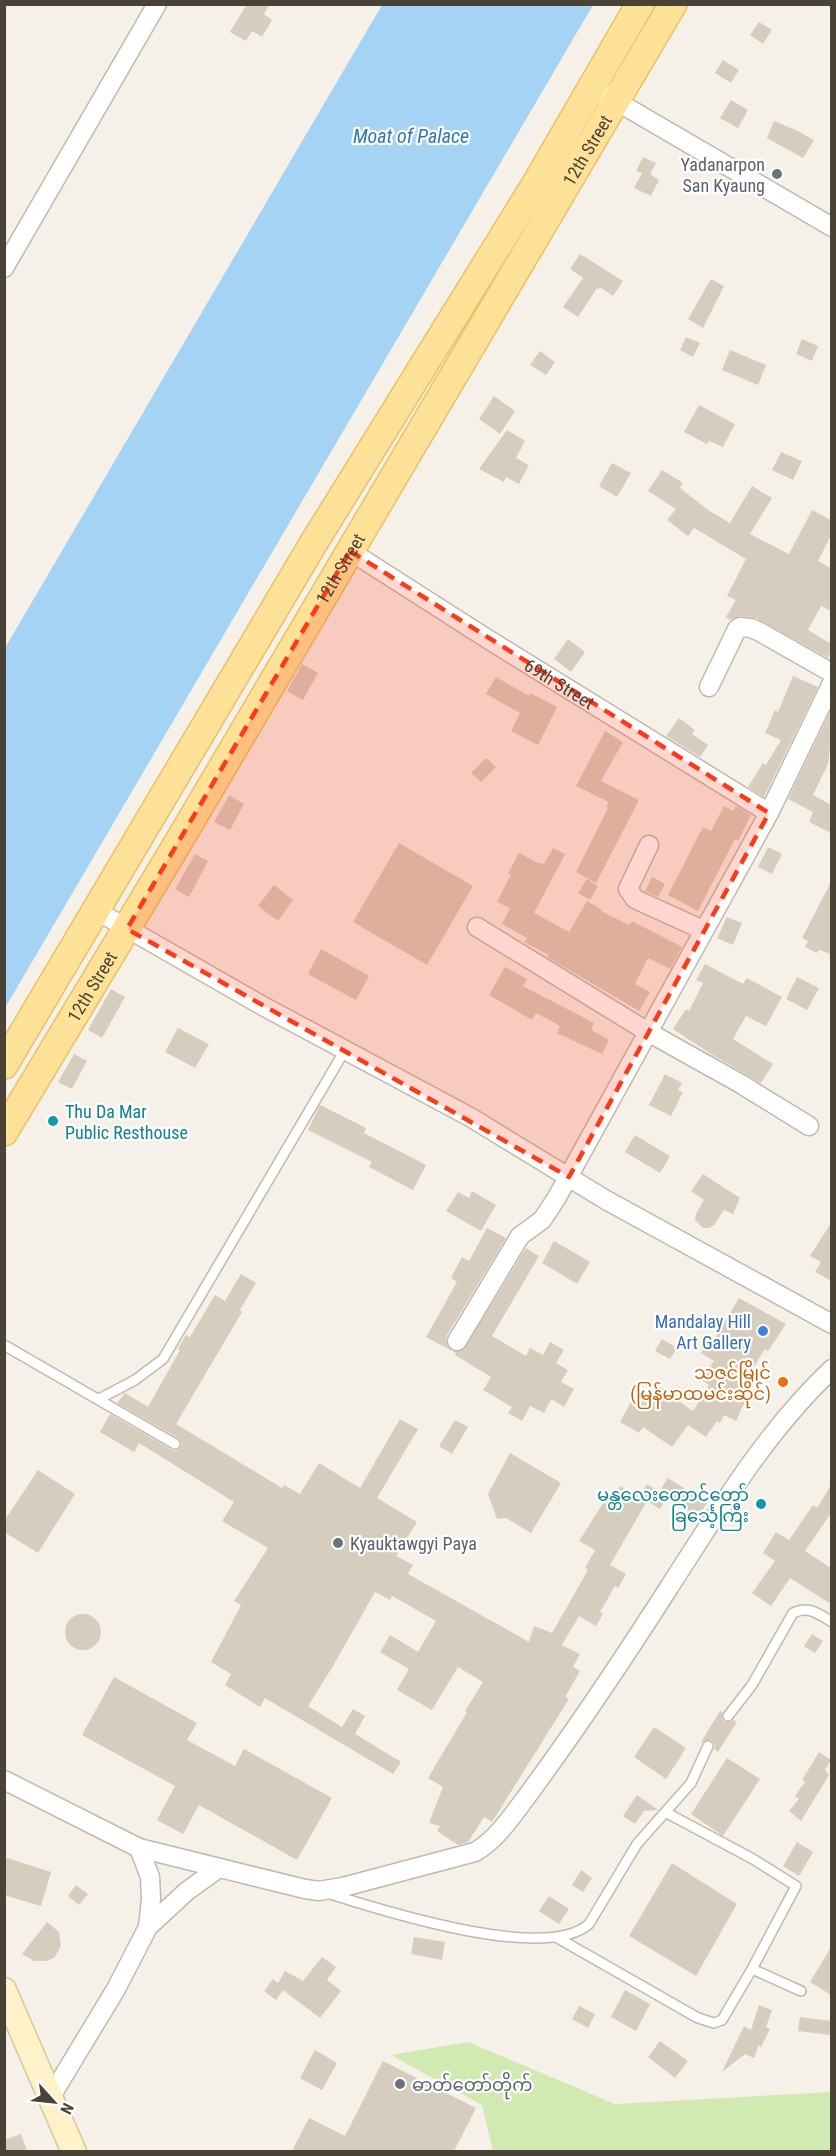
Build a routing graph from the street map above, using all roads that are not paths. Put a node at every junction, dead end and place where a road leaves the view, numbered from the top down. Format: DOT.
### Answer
graph roads {
  1 [pos="157,4"];
  2 [pos="640,4"];
  3 [pos="673,4"];
  4 [pos="603,94"];
  5 [pos="831,227"];
  6 [pos="4,268"];
  7 [pos="350,551"];
  8 [pos="831,673"];
  9 [pos="831,683"];
  10 [pos="709,687"];
  11 [pos="769,813"];
  12 [pos="649,845"];
  13 [pos="97,911"];
  14 [pos="477,927"];
  15 [pos="127,929"];
  16 [pos="703,930"];
  17 [pos="648,1032"];
  18 [pos="345,1050"];
  19 [pos="4,1065"];
  20 [pos="809,1126"];
  21 [pos="4,1132"];
  22 [pos="569,1177"];
  23 [pos="831,1324"];
  24 [pos="458,1341"];
  25 [pos="4,1345"];
  26 [pos="831,1369"];
  27 [pos="99,1399"];
  28 [pos="176,1444"];
  29 [pos="831,1622"];
  30 [pos="728,1716"];
  31 [pos="708,1746"];
  32 [pos="4,1780"];
  33 [pos="665,1812"];
  34 [pos="139,1848"];
  35 [pos="219,1868"];
  36 [pos="319,1891"];
  37 [pos="148,1927"];
  38 [pos="555,1937"];
  39 [pos="752,1969"];
  40 [pos="4,1990"];
  41 [pos="801,1991"];
  42 [pos="50,2098"];
  43 [pos="74,2151"];
  1 -- 6 [label="street"];
  2 -- 4 [label="main road, 12th Street"];
  3 -- 4 [label="main road, 12th Street"];
  4 -- 5 [label="street"];
  4 -- 7 [label="main road, 12th Street"];
  4 -- 13 [label="main road, 12th Street"];
  7 -- 11 [label="street, 69th Street"];
  7 -- 15 [label="main road, 12th Street"];
  8 -- 10 [label="street"];
  9 -- 11 [label="street"];
  11 -- 16 [label="street"];
  12 -- 16 [label="street"];
  13 -- 15 [label="street"];
  13 -- 19 [label="main road, 12th Street"];
  14 -- 17 [label="street"];
  15 -- 18 [label="street"];
  15 -- 21 [label="main road, 12th Street"];
  16 -- 17 [label="street"];
  17 -- 20 [label="street"];
  17 -- 22 [label="street"];
  18 -- 22 [label="street"];
  18 -- 27 [label="lane"];
  22 -- 23 [label="street"];
  22 -- 24 [label="street"];
  25 -- 27 [label="lane"];
  26 -- 36 [label="street"];
  27 -- 28 [label="lane"];
  29 -- 30 [label="lane"];
  31 -- 33 [label="lane"];
  32 -- 34 [label="street"];
  33 -- 38 [label="lane"];
  33 -- 39 [label="lane"];
  34 -- 35 [label="street"];
  34 -- 37 [label="street"];
  35 -- 36 [label="street"];
  35 -- 37 [label="street"];
  36 -- 38 [label="lane"];
  37 -- 42 [label="street"];
  38 -- 39 [label="lane"];
  39 -- 41 [label="lane"];
  40 -- 42 [label="main road"];
  42 -- 43 [label="main road"];
}
